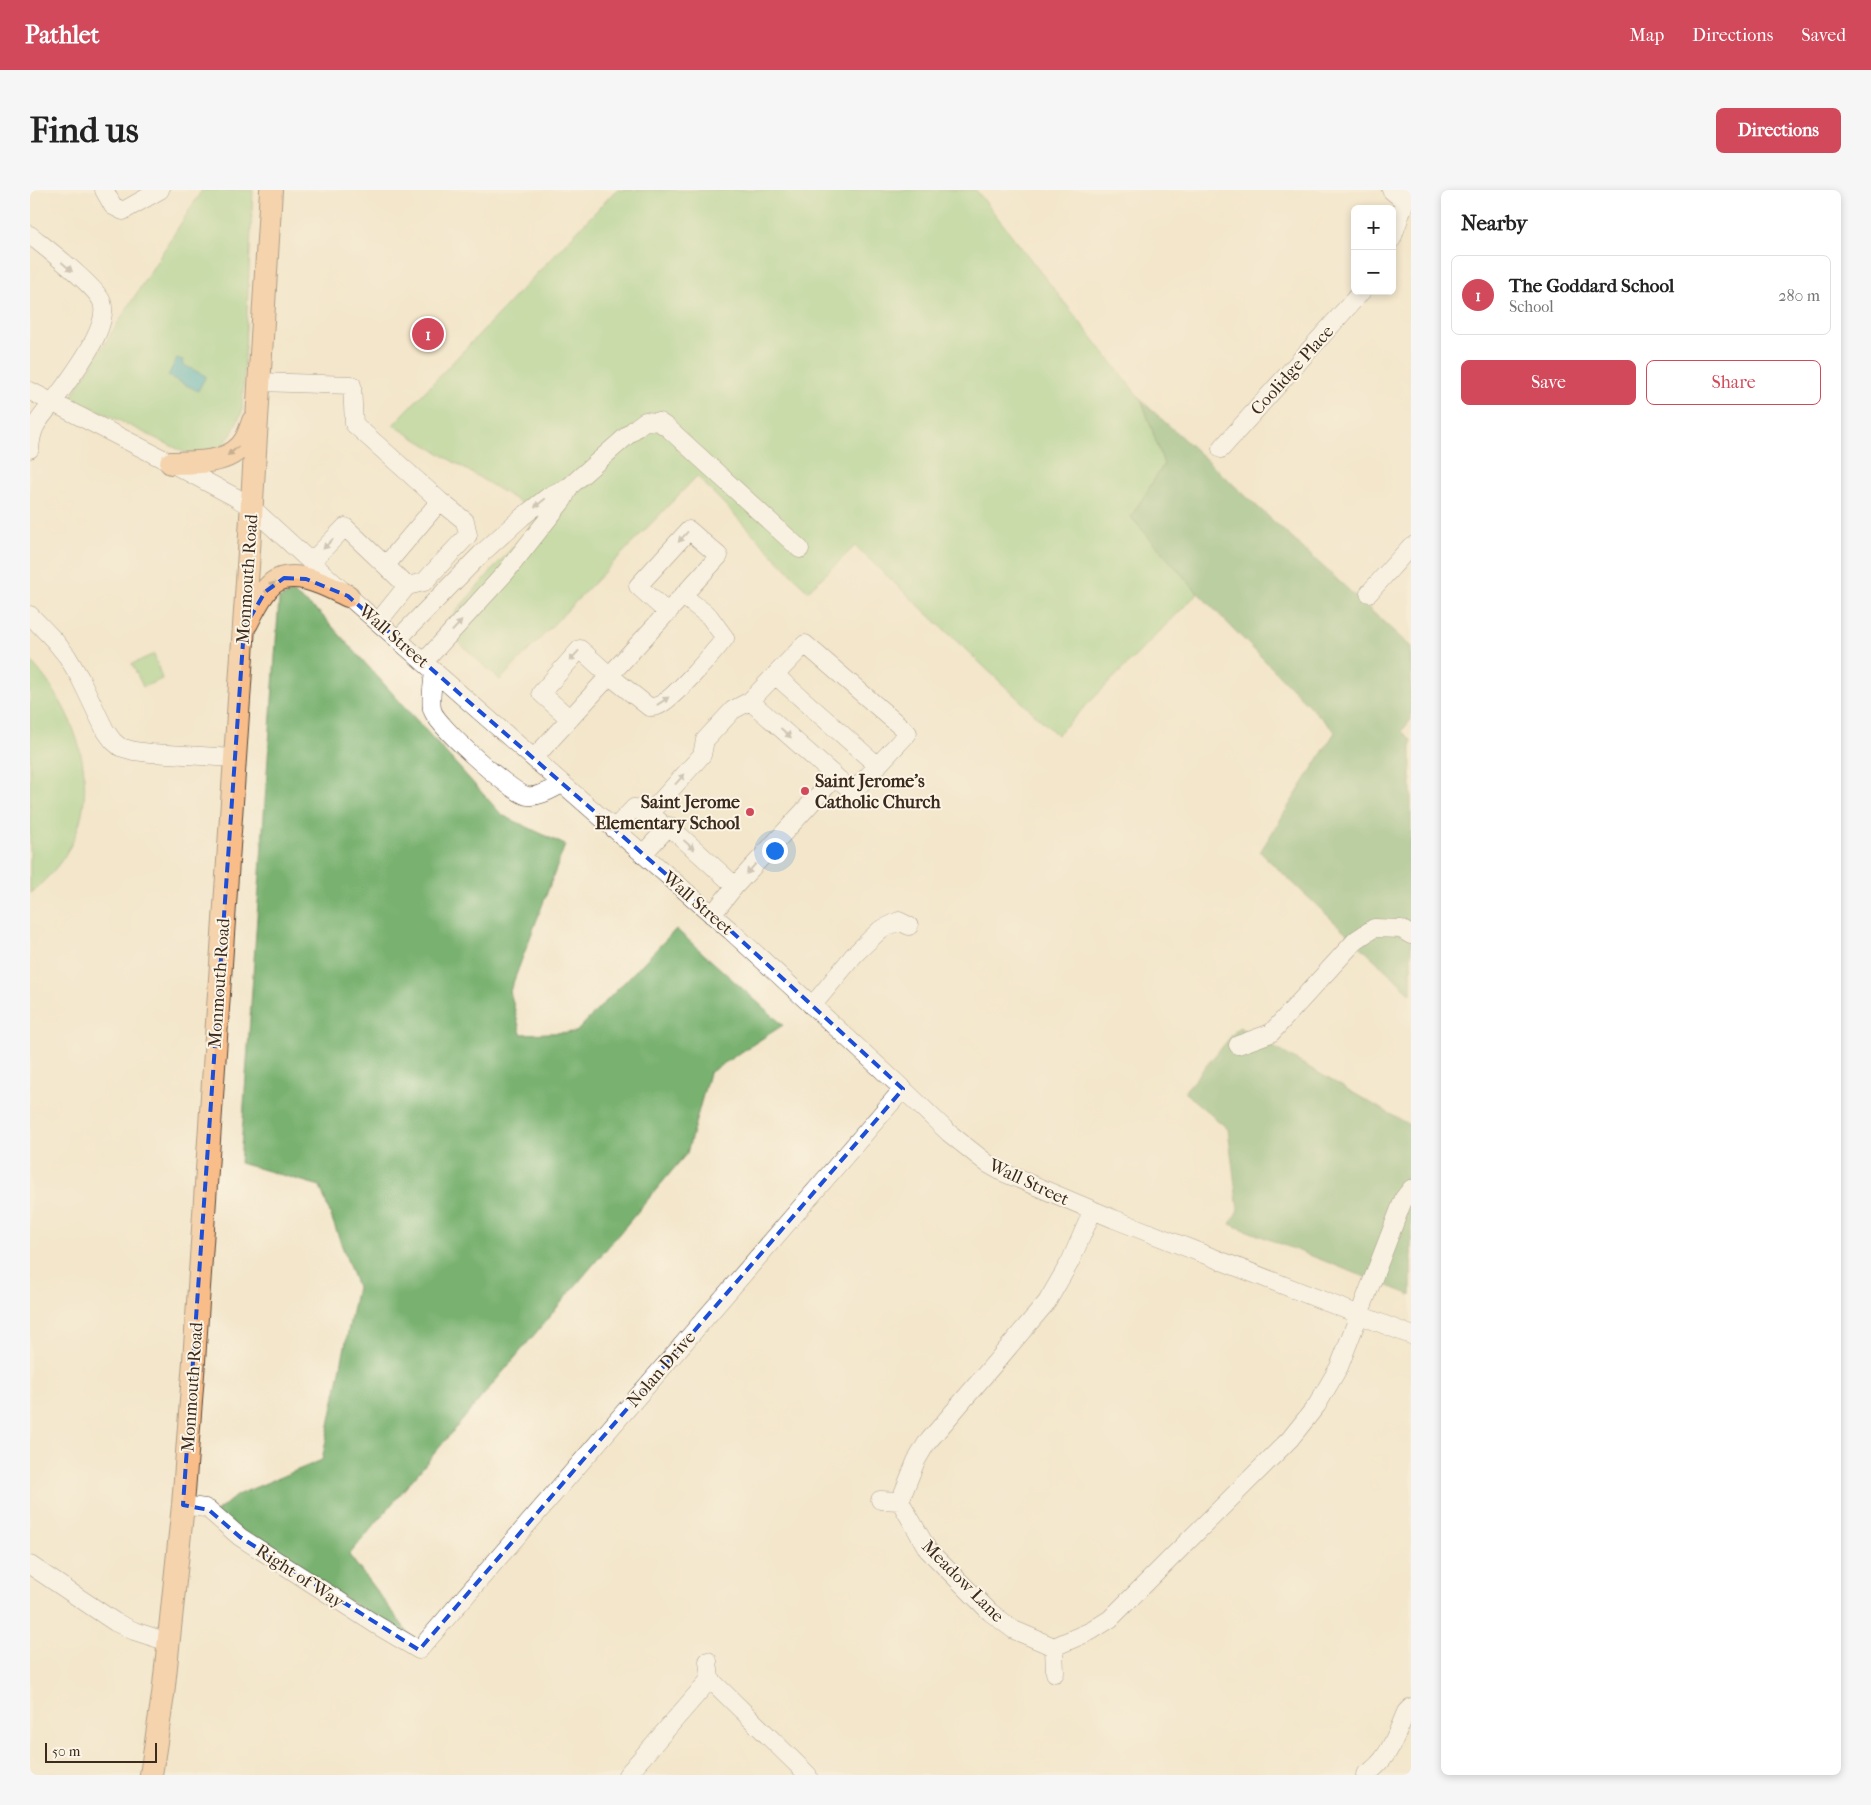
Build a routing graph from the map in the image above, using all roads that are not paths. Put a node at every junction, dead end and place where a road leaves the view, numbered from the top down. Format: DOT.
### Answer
graph roads {
  1 [pos="104,190"];
  2 [pos="160,190"];
  3 [pos="271,190"];
  4 [pos="1392,190"];
  5 [pos="1407,196"];
  6 [pos="1396,228"];
  7 [pos="30,235"];
  8 [pos="1358,295"];
  9 [pos="259,382"];
  10 [pos="30,391"];
  11 [pos="52,403"];
  12 [pos="257,410"];
  13 [pos="30,449"];
  14 [pos="1221,449"];
  15 [pos="171,463"];
  16 [pos="570,486"];
  17 [pos="440,501"];
  18 [pos="251,507"];
  19 [pos="1411,546"];
  20 [pos="800,550"];
  21 [pos="311,562"];
  22 [pos="386,565"];
  23 [pos="407,586"];
  24 [pos="1369,593"];
  25 [pos="348,596"];
  26 [pos="683,596"];
  27 [pos="668,613"];
  28 [pos="30,615"];
  29 [pos="378,622"];
  30 [pos="244,628"];
  31 [pos="398,639"];
  32 [pos="429,667"];
  33 [pos="775,675"];
  34 [pos="610,676"];
  35 [pos="750,701"];
  36 [pos="570,719"];
  37 [pos="235,758"];
  38 [pos="534,758"];
  39 [pos="878,766"];
  40 [pos="835,777"];
  41 [pos="562,784"];
  42 [pos="648,815"];
  43 [pos="668,826"];
  44 [pos="614,829"];
  45 [pos="643,854"];
  46 [pos="735,886"];
  47 [pos="712,915"];
  48 [pos="909,926"];
  49 [pos="1411,935"];
  50 [pos="812,1006"];
  51 [pos="1238,1045"];
  52 [pos="903,1089"];
  53 [pos="1411,1189"];
  54 [pos="1093,1210"];
  55 [pos="1359,1315"];
  56 [pos="1411,1334"];
  57 [pos="880,1500"];
  58 [pos="900,1501"];
  59 [pos="183,1505"];
  60 [pos="30,1566"];
  61 [pos="168,1642"];
  62 [pos="1054,1647"];
  63 [pos="419,1650"];
  64 [pos="708,1661"];
  65 [pos="1054,1672"];
  66 [pos="710,1679"];
  67 [pos="1408,1710"];
  68 [pos="151,1775"];
  69 [pos="628,1775"];
  70 [pos="808,1775"];
  71 [pos="1365,1775"];
  1 -- 2 [label="street"];
  3 -- 9 [label="main road, Monmouth Road"];
  4 -- 5 [label="street"];
  5 -- 6 [label="street"];
  7 -- 11 [label="street, one-way"];
  8 -- 14 [label="street, Coolidge Place"];
  9 -- 12 [label="main road, Monmouth Road"];
  9 -- 17 [label="street"];
  10 -- 11 [label="street, Wall Street"];
  11 -- 13 [label="street"];
  11 -- 15 [label="street, Wall Street"];
  12 -- 15 [label="main road, one-way"];
  12 -- 18 [label="main road, Monmouth Road"];
  15 -- 18 [label="street, Wall Street"];
  16 -- 20 [label="street"];
  16 -- 31 [label="street, one-way"];
  32 -- 16 [label="street, one-way"];
  17 -- 22 [label="street"];
  17 -- 23 [label="street"];
  18 -- 21 [label="street, Wall Street"];
  18 -- 30 [label="main road, Monmouth Road"];
  19 -- 24 [label="street"];
  22 -- 21 [label="street, one-way"];
  21 -- 25 [label="street, Wall Street"];
  22 -- 23 [label="street"];
  23 -- 29 [label="street"];
  25 -- 29 [label="street, Wall Street"];
  30 -- 25 [label="main road, one-way"];
  26 -- 27 [label="street"];
  26 -- 27 [label="street, one-way"];
  34 -- 26 [label="street, one-way"];
  27 -- 34 [label="street"];
  28 -- 37 [label="street"];
  29 -- 31 [label="street, Wall Street"];
  30 -- 37 [label="main road, Monmouth Road"];
  31 -- 32 [label="street, Wall Street"];
  32 -- 38 [label="street, Wall Street"];
  32 -- 41 [label="street"];
  33 -- 35 [label="street"];
  33 -- 39 [label="street"];
  33 -- 39 [label="street"];
  34 -- 36 [label="street"];
  34 -- 36 [label="street, one-way"];
  35 -- 40 [label="street, one-way"];
  42 -- 35 [label="street, one-way"];
  36 -- 38 [label="street"];
  37 -- 59 [label="main road, Monmouth Road"];
  38 -- 41 [label="street, Wall Street"];
  39 -- 40 [label="street"];
  40 -- 46 [label="street, one-way"];
  41 -- 44 [label="street, Wall Street"];
  42 -- 43 [label="street"];
  42 -- 44 [label="street"];
  43 -- 45 [label="street"];
  43 -- 46 [label="street, one-way"];
  44 -- 45 [label="street, Wall Street"];
  45 -- 47 [label="street, Wall Street"];
  46 -- 47 [label="street"];
  47 -- 50 [label="street, Wall Street"];
  48 -- 50 [label="street"];
  49 -- 51 [label="street"];
  50 -- 52 [label="street, Wall Street"];
  52 -- 54 [label="street, Wall Street"];
  52 -- 63 [label="street, Nolan Drive"];
  53 -- 55 [label="street"];
  54 -- 55 [label="street, Wall Street"];
  54 -- 58 [label="street"];
  55 -- 56 [label="street, Wall Street"];
  55 -- 62 [label="street"];
  57 -- 58 [label="street"];
  58 -- 62 [label="street, Meadow Lane"];
  59 -- 61 [label="main road, Monmouth Road"];
  59 -- 63 [label="street, Right of Way"];
  60 -- 61 [label="street"];
  61 -- 68 [label="main road, Monmouth Road"];
  62 -- 65 [label="street"];
  64 -- 66 [label="street"];
  66 -- 69 [label="street"];
  66 -- 70 [label="street"];
  67 -- 71 [label="street"];
}
